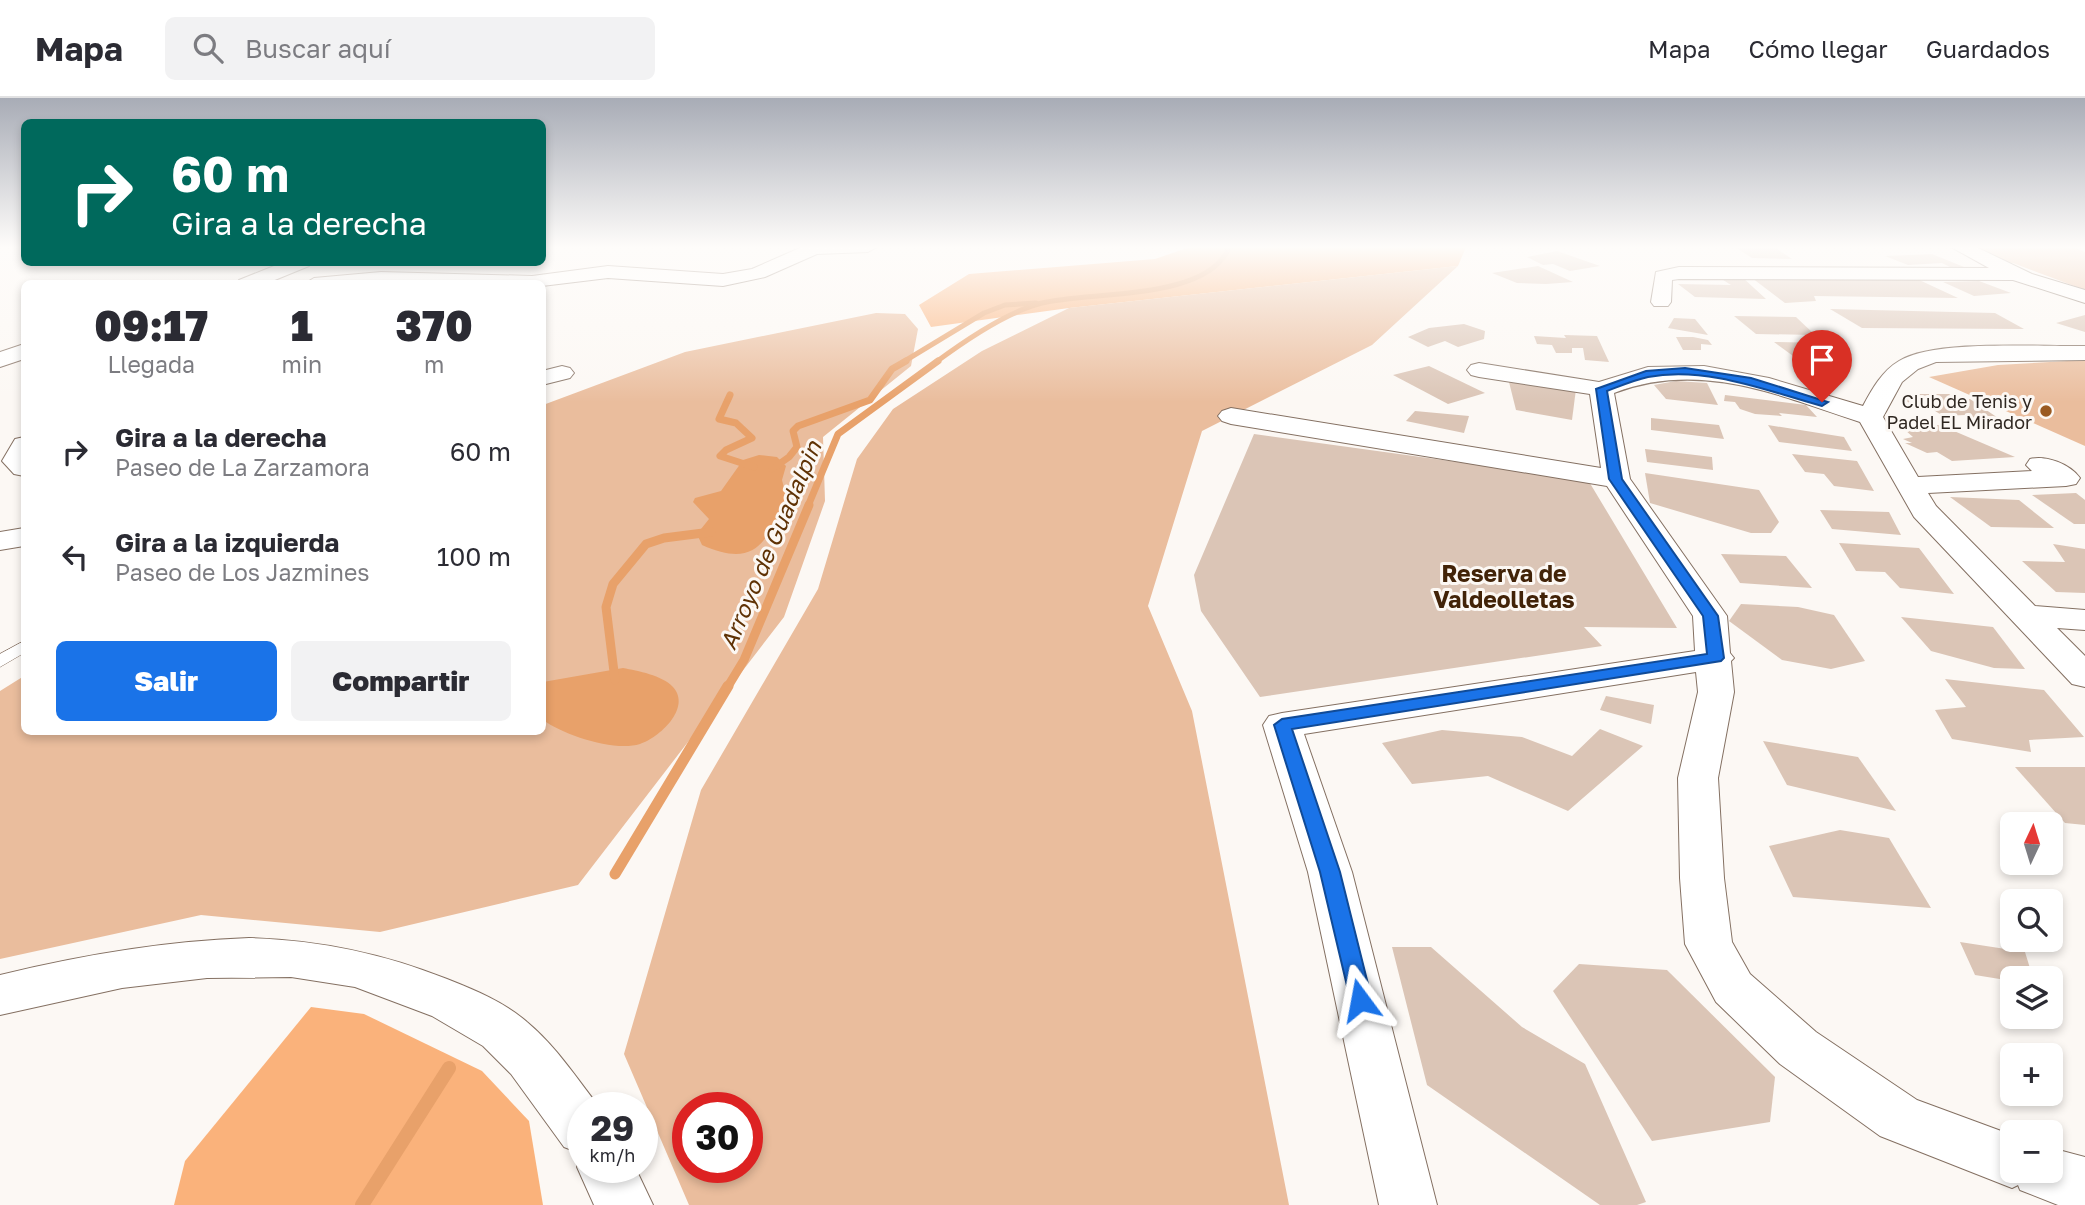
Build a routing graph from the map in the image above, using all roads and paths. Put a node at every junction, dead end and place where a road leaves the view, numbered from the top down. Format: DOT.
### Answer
graph roads {
  1 [pos="1661,299"];
  2 [pos="1661,302"];
  3 [pos="21,352"];
  4 [pos="2085,353"];
  5 [pos="0,360"];
  6 [pos="1479,370"];
  7 [pos="1601,389"];
  8 [pos="1231,416"];
  9 [pos="1870,417"];
  10 [pos="21,451"];
  11 [pos="21,465"];
  12 [pos="2040,466"];
  13 [pos="21,476"];
  14 [pos="1616,479"];
  15 [pos="0,483"];
  16 [pos="1910,486"];
  17 [pos="21,538"];
  18 [pos="0,541"];
  19 [pos="2025,615"];
  20 [pos="2085,620"];
  21 [pos="21,648"];
  22 [pos="1716,658"];
  23 [pos="0,662"];
  24 [pos="2085,676"];
  25 [pos="0,995"];
  26 [pos="567,1109"];
  27 [pos="2000,1156"];
  28 [pos="2063,1180"];
  29 [pos="613,1183"];
  30 [pos="2085,1184"];
  31 [pos="624,1205"];
  32 [pos="1408,1205"];
  1 -- 2 [label="street"];
  3 -- 5 [label="street"];
  4 -- 9 [label="street"];
  6 -- 7 [label="street"];
  7 -- 9 [label="street"];
  7 -- 14 [label="street"];
  8 -- 14 [label="street"];
  9 -- 16 [label="street"];
  10 -- 11 [label="street"];
  12 -- 16 [label="street"];
  13 -- 15 [label="street"];
  14 -- 22 [label="street"];
  16 -- 19 [label="street"];
  17 -- 18 [label="street"];
  19 -- 20 [label="street"];
  19 -- 24 [label="street"];
  21 -- 23 [label="lane"];
  22 -- 27 [label="street"];
  22 -- 32 [label="street"];
  25 -- 26 [label="street"];
  28 -- 30 [label="street"];
  29 -- 31 [label="street"];
}
